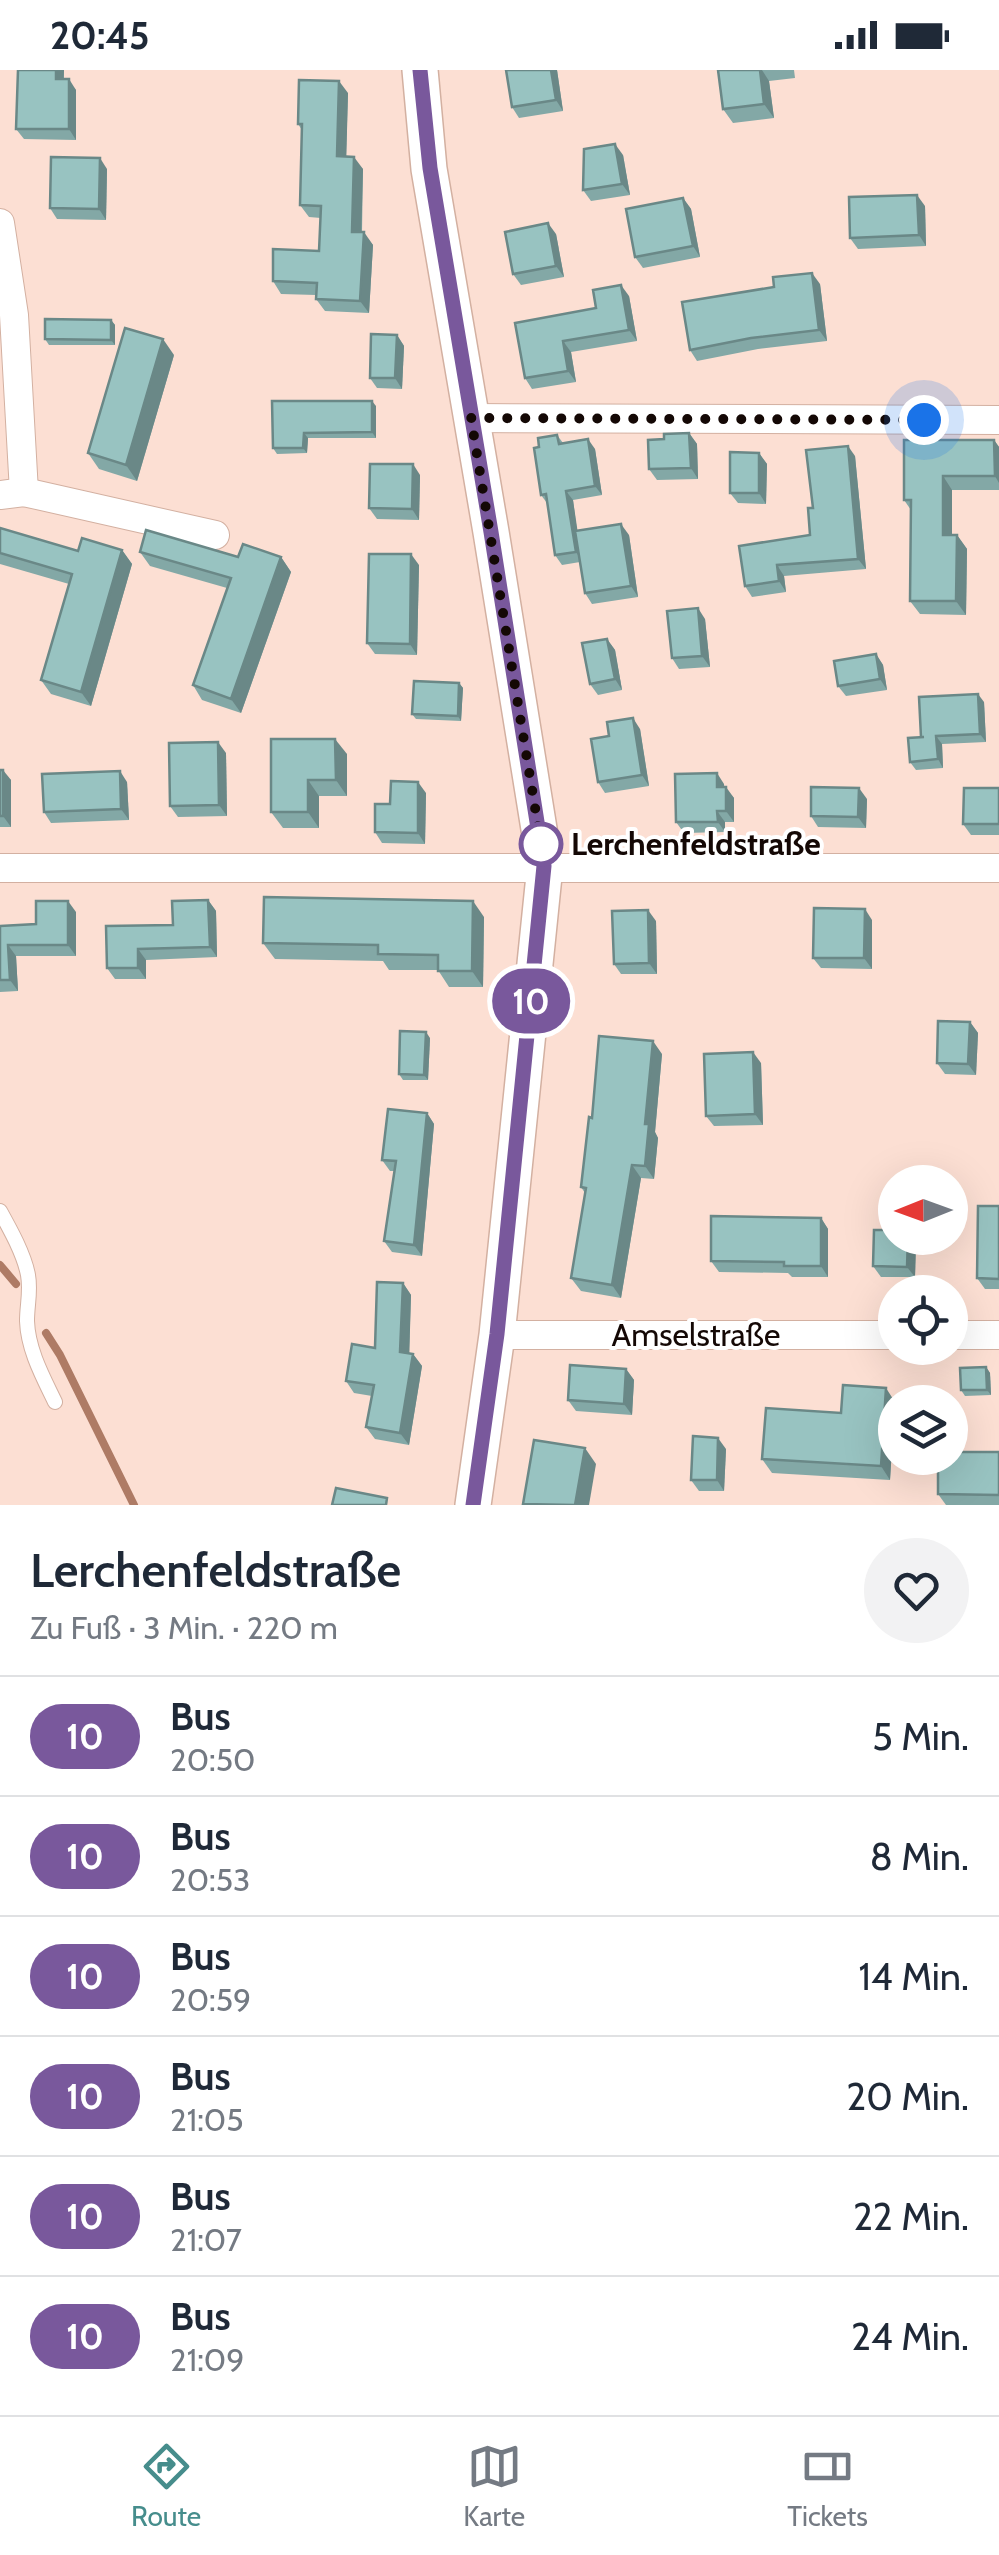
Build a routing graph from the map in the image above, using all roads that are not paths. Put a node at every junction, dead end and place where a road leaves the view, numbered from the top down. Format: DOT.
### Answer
graph roads {
  1 [pos="420,70"];
  2 [pos="0,223"];
  3 [pos="471,418"];
  4 [pos="999,420"];
  5 [pos="12,493"];
  6 [pos="215,535"];
  7 [pos="544,866"];
  8 [pos="0,868"];
  9 [pos="999,868"];
  10 [pos="0,1211"];
  11 [pos="497,1334"];
  12 [pos="878,1334"];
  13 [pos="968,1334"];
  14 [pos="999,1334"];
  15 [pos="56,1402"];
  16 [pos="473,1505"];
  1 -- 3 [label="street"];
  2 -- 5 [label="street"];
  3 -- 4 [label="street"];
  3 -- 7 [label="street"];
  5 -- 6 [label="street"];
  7 -- 8 [label="street"];
  7 -- 9 [label="street"];
  7 -- 11 [label="street"];
  10 -- 15 [label="lane"];
  11 -- 12 [label="street, Amselstraße"];
  11 -- 16 [label="street"];
  13 -- 14 [label="street"];
}
